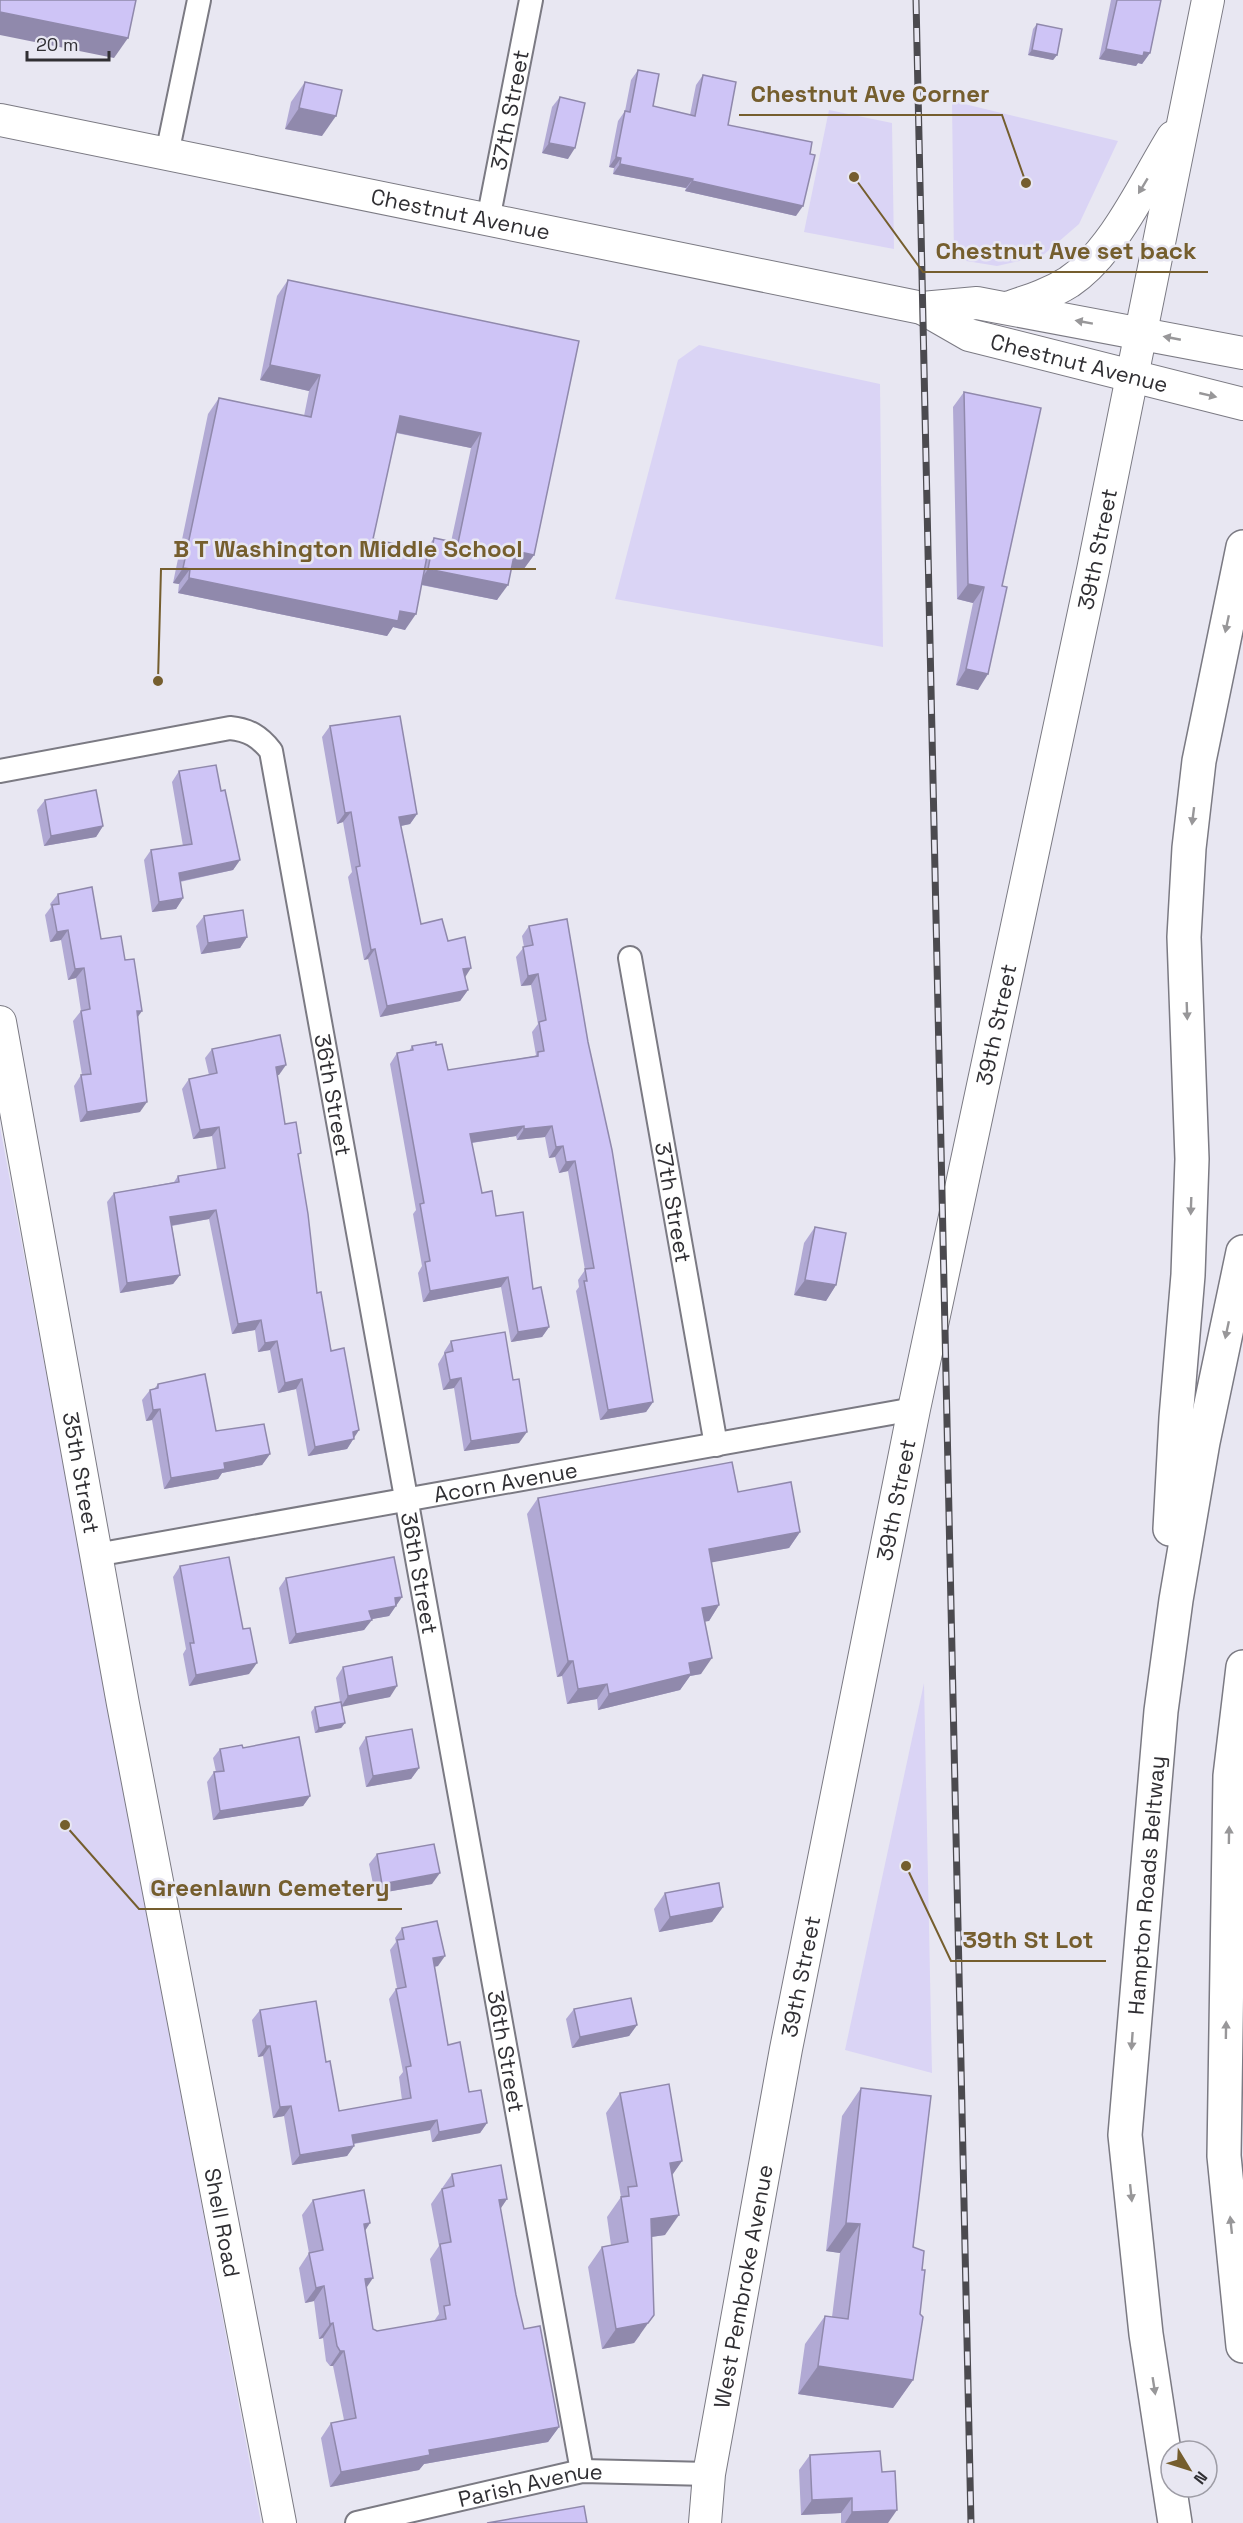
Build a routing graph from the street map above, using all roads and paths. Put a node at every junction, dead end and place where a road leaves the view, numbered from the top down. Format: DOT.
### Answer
graph roads {
  1 [pos="198,0"];
  2 [pos="531,0"];
  3 [pos="1208,0"];
  4 [pos="1185,118"];
  5 [pos="0,120"];
  6 [pos="167,154"];
  7 [pos="488,220"];
  8 [pos="922,308"];
  9 [pos="1005,308"];
  10 [pos="1141,332"];
  11 [pos="1243,352"];
  12 [pos="1132,377"];
  13 [pos="1243,404"];
  14 [pos="1243,547"];
  15 [pos="0,771"];
  16 [pos="630,958"];
  17 [pos="0,1022"];
  18 [pos="1243,1252"];
  19 [pos="914,1409"];
  20 [pos="716,1444"];
  21 [pos="405,1499"];
  22 [pos="96,1555"];
  23 [pos="1243,1667"];
  24 [pos="1161,1711"];
  25 [pos="1243,1734"];
  26 [pos="1230,1776"];
  27 [pos="164,1922"];
  28 [pos="786,2049"];
  29 [pos="1243,2346"];
  30 [pos="582,2471"];
  31 [pos="709,2475"];
  32 [pos="280,2523"];
  33 [pos="357,2523"];
  34 [pos="705,2523"];
  35 [pos="1175,2523"];
  1 -- 6 [label="street"];
  2 -- 7 [label="street, 37th Street"];
  3 -- 4 [label="main road, 39th Street"];
  4 -- 9 [label="main road, one-way"];
  4 -- 10 [label="main road, 39th Street"];
  5 -- 6 [label="main road, Chestnut Avenue"];
  6 -- 7 [label="main road, Chestnut Avenue"];
  7 -- 8 [label="main road, Chestnut Avenue"];
  8 -- 9 [label="main road, Chestnut Avenue"];
  8 -- 12 [label="main road, Chestnut Avenue"];
  10 -- 9 [label="main road, Chestnut Avenue, one-way"];
  11 -- 10 [label="main road, Chestnut Avenue, one-way"];
  10 -- 12 [label="main road, 39th Street"];
  12 -- 13 [label="main road, Chestnut Avenue, one-way"];
  12 -- 19 [label="main road, 39th Street"];
  14 -- 24 [label="highway, one-way"];
  15 -- 21 [label="street, 36th Street"];
  16 -- 20 [label="street, 37th Street"];
  17 -- 22 [label="main road, 35th Street"];
  18 -- 24 [label="highway, Hampton Roads Beltway, one-way"];
  19 -- 20 [label="street, Acorn Avenue"];
  19 -- 28 [label="main road, 39th Street"];
  20 -- 21 [label="street, Acorn Avenue"];
  21 -- 22 [label="street, Acorn Avenue"];
  21 -- 30 [label="street, 36th Street"];
  22 -- 27 [label="main road, 35th Street"];
  23 -- 26 [label="highway"];
  24 -- 35 [label="highway, Hampton Roads Beltway, one-way"];
  25 -- 26 [label="highway"];
  29 -- 26 [label="highway, one-way"];
  27 -- 32 [label="main road, Shell Road"];
  28 -- 31 [label="main road, West Pembroke Avenue"];
  30 -- 31 [label="street, Parish Avenue"];
  30 -- 33 [label="street, Parish Avenue"];
  31 -- 34 [label="main road, West Pembroke Avenue"];
}
